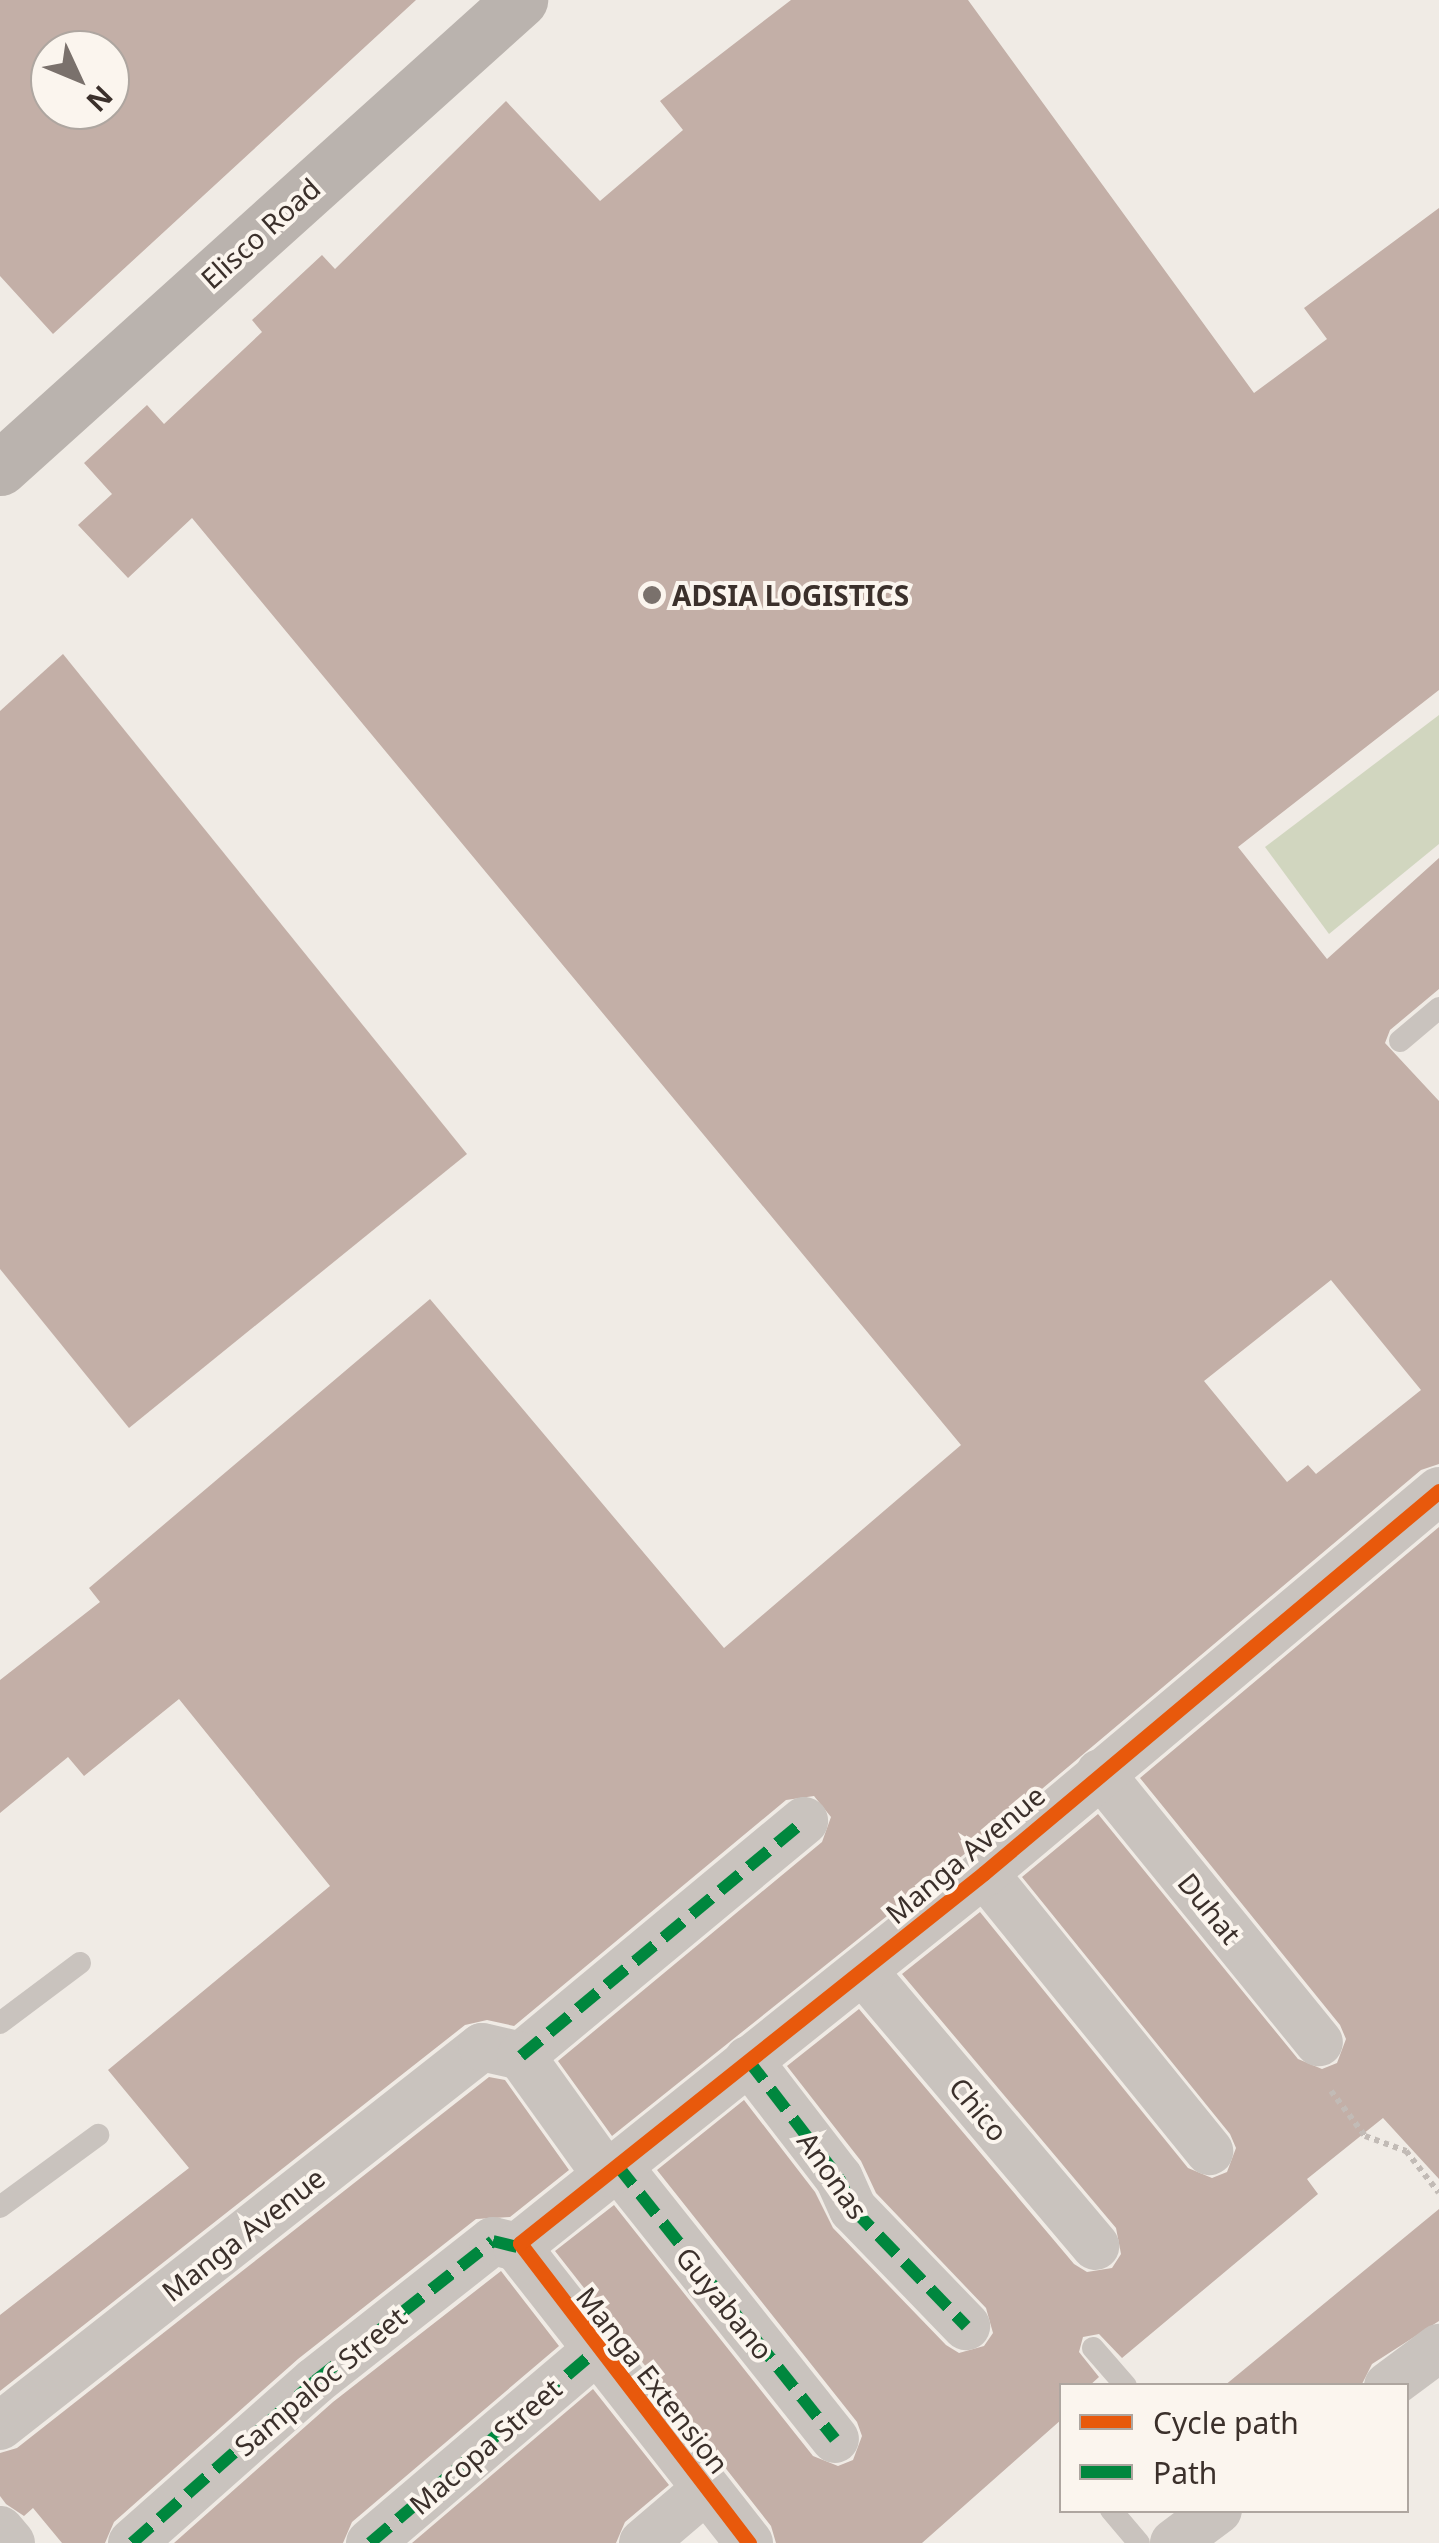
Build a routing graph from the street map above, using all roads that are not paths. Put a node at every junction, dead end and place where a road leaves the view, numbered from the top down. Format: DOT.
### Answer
graph roads {
  1 [pos="520,0"];
  2 [pos="0,468"];
  3 [pos="1439,1008"];
  4 [pos="1400,1041"];
  5 [pos="1438,1494"];
  6 [pos="1100,1773"];
  7 [pos="804,1821"];
  8 [pos="984,1873"];
  9 [pos="80,1963"];
  10 [pos="863,1971"];
  11 [pos="0,2023"];
  12 [pos="1320,2042"];
  13 [pos="521,2056"];
  14 [pos="748,2060"];
  15 [pos="98,2134"];
  16 [pos="1209,2151"];
  17 [pos="611,2169"];
  18 [pos="0,2208"];
  19 [pos="1095,2246"];
  20 [pos="517,2248"];
  21 [pos="966,2326"];
  22 [pos="599,2348"];
  23 [pos="1093,2348"];
  24 [pos="1439,2348"];
  25 [pos="1123,2383"];
  26 [pos="1392,2383"];
  27 [pos="0,2426"];
  28 [pos="835,2439"];
  29 [pos="705,2490"];
  30 [pos="1114,2513"];
  31 [pos="1214,2513"];
  32 [pos="0,2530"];
  33 [pos="10,2543"];
  34 [pos="132,2543"];
  35 [pos="370,2543"];
  36 [pos="643,2543"];
  37 [pos="749,2543"];
  38 [pos="1139,2543"];
  39 [pos="1174,2543"];
  1 -- 2 [label="main road, Elisco Road"];
  3 -- 4 [label="lane"];
  5 -- 6 [label="street, Manga Avenue"];
  6 -- 8 [label="street, Manga Avenue"];
  6 -- 12 [label="street, Duhat"];
  7 -- 13 [label="street"];
  8 -- 10 [label="street, Manga Avenue"];
  8 -- 16 [label="street"];
  9 -- 11 [label="lane"];
  10 -- 14 [label="street, Manga Avenue"];
  10 -- 19 [label="street, Chico"];
  13 -- 17 [label="street"];
  13 -- 27 [label="street, Manga Avenue"];
  14 -- 17 [label="street, Manga Avenue"];
  14 -- 21 [label="street, Anonas"];
  15 -- 18 [label="lane"];
  17 -- 20 [label="street, Manga Avenue"];
  17 -- 28 [label="street, Guyabano"];
  20 -- 22 [label="street, Manga Extension"];
  20 -- 34 [label="street, Sampaloc Street"];
  22 -- 29 [label="street, Manga Extension"];
  22 -- 35 [label="street, Macopa Street"];
  23 -- 25 [label="lane"];
  24 -- 26 [label="street"];
  29 -- 36 [label="street"];
  29 -- 37 [label="street, Manga Extension"];
  30 -- 38 [label="lane"];
  31 -- 39 [label="street"];
  32 -- 33 [label="street"];
}
